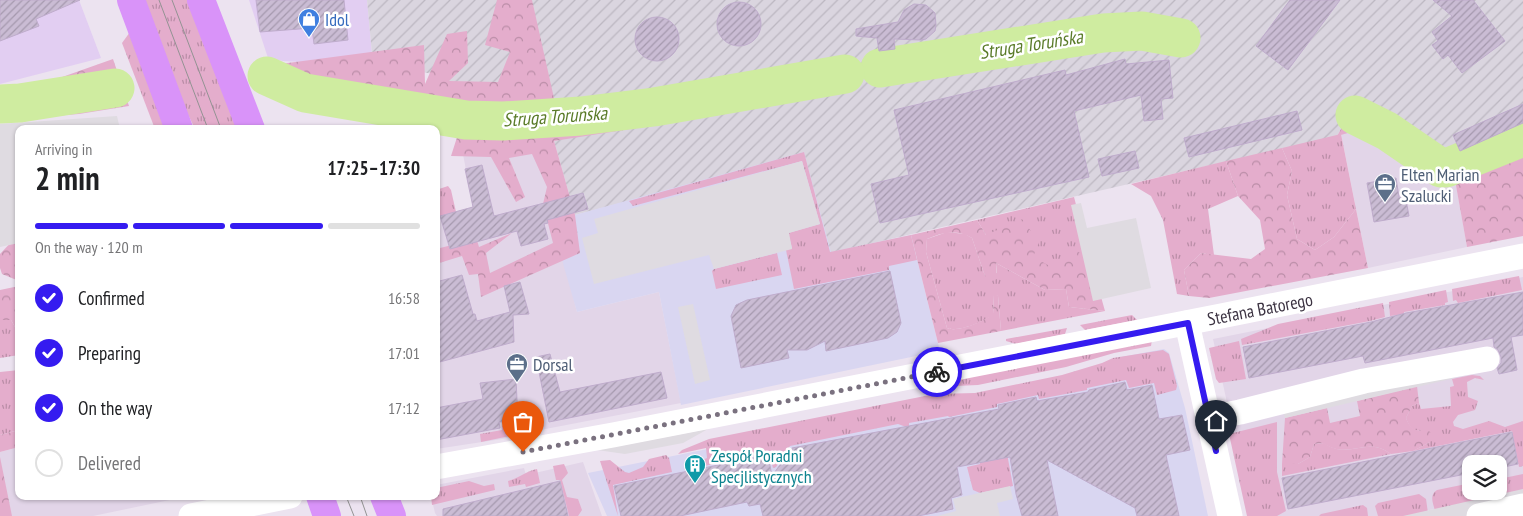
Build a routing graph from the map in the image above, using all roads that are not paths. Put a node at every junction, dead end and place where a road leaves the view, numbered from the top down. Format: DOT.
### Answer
graph roads {
  1 [pos="131,0"];
  2 [pos="201,0"];
  3 [pos="178,125"];
  4 [pos="249,125"];
  5 [pos="1523,256"];
  6 [pos="1188,323"];
  7 [pos="1487,359"];
  8 [pos="1209,418"];
  9 [pos="440,466"];
  10 [pos="270,500"];
  11 [pos="321,500"];
  12 [pos="386,500"];
  13 [pos="1523,506"];
  14 [pos="191,516"];
  15 [pos="327,516"];
  16 [pos="392,516"];
  17 [pos="1230,516"];
  18 [pos="1479,516"];
  1 -- 3 [label="main road"];
  2 -- 4 [label="main road"];
  5 -- 6 [label="street, Stefana Batorego"];
  6 -- 8 [label="street"];
  6 -- 9 [label="street, Stefana Batorego"];
  7 -- 8 [label="street"];
  8 -- 17 [label="street"];
  10 -- 14 [label="street"];
  11 -- 15 [label="main road"];
  12 -- 16 [label="main road"];
  13 -- 18 [label="street"];
}
